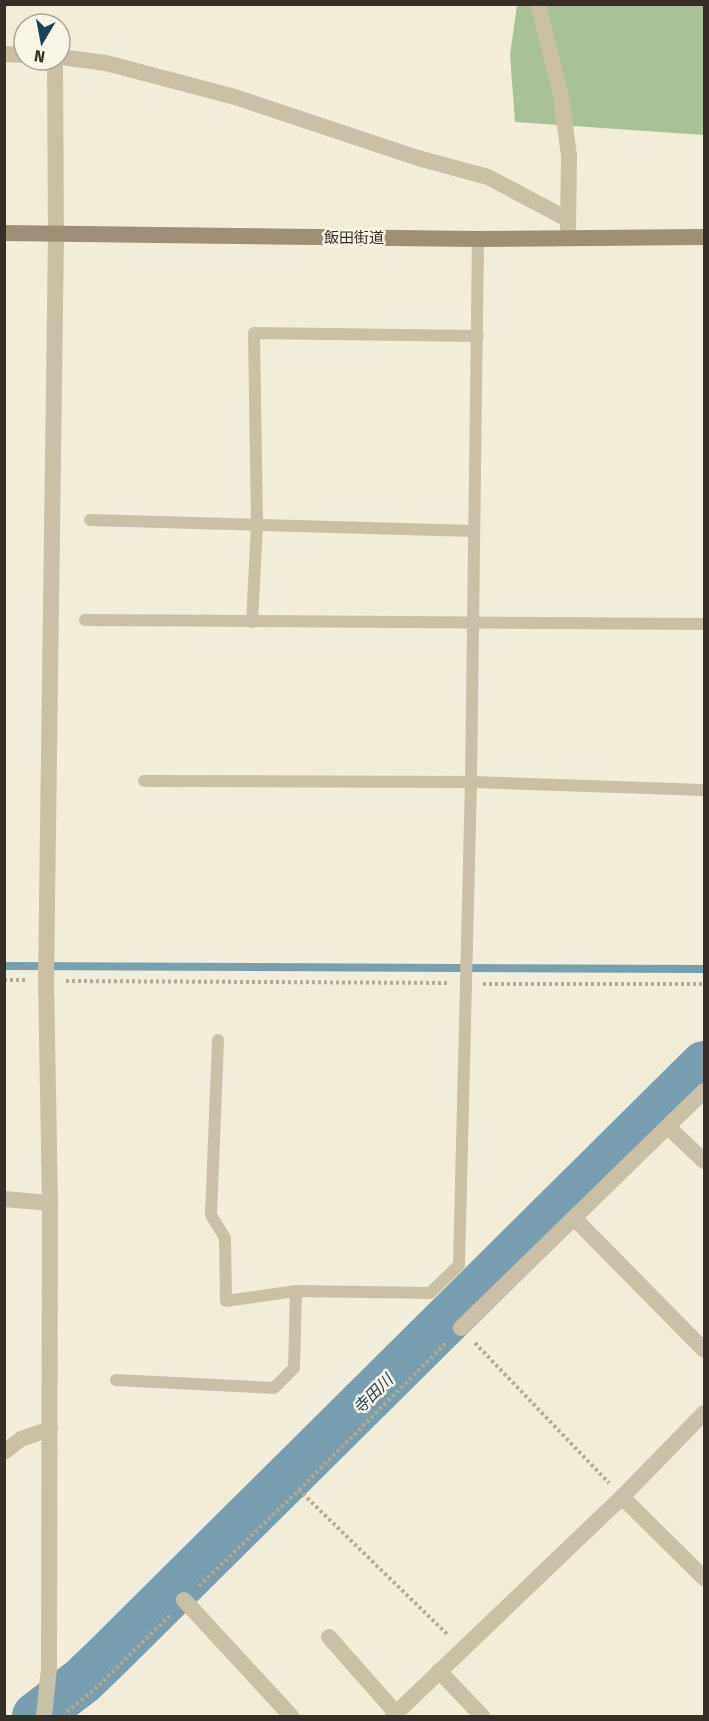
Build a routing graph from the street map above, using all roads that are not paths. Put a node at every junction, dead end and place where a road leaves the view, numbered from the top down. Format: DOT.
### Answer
graph roads {
  1 [pos="538,4"];
  2 [pos="72,59"];
  3 [pos="55,72"];
  4 [pos="567,219"];
  5 [pos="4,233"];
  6 [pos="56,234"];
  7 [pos="570,237"];
  8 [pos="705,237"];
  9 [pos="478,238"];
  10 [pos="478,336"];
  11 [pos="90,520"];
  12 [pos="257,525"];
  13 [pos="473,531"];
  14 [pos="85,620"];
  15 [pos="252,622"];
  16 [pos="472,622"];
  17 [pos="705,624"];
  18 [pos="144,782"];
  19 [pos="471,782"];
  20 [pos="705,790"];
  21 [pos="218,1040"];
  22 [pos="705,1091"];
  23 [pos="668,1127"];
  24 [pos="705,1161"];
  25 [pos="4,1199"];
  26 [pos="50,1203"];
  27 [pos="574,1218"];
  28 [pos="296,1291"];
  29 [pos="461,1328"];
  30 [pos="705,1350"];
  31 [pos="116,1380"];
  32 [pos="705,1413"];
  33 [pos="50,1429"];
  34 [pos="4,1452"];
  35 [pos="622,1497"];
  36 [pos="705,1578"];
  37 [pos="184,1600"];
  38 [pos="329,1637"];
  39 [pos="439,1671"];
  40 [pos="394,1715"];
  41 [pos="44,1716"];
  42 [pos="291,1716"];
  43 [pos="482,1716"];
  1 -- 4 [label="street"];
  2 -- 4 [label="street"];
  3 -- 6 [label="street"];
  4 -- 7 [label="street"];
  5 -- 6 [label="main road, 飯田街道"];
  6 -- 9 [label="main road, 飯田街道"];
  6 -- 26 [label="street"];
  7 -- 8 [label="main road, 飯田街道"];
  7 -- 9 [label="main road, 飯田街道"];
  9 -- 10 [label="lane"];
  10 -- 12 [label="lane"];
  10 -- 13 [label="lane"];
  11 -- 12 [label="lane"];
  12 -- 13 [label="lane"];
  12 -- 15 [label="lane"];
  13 -- 16 [label="lane"];
  14 -- 15 [label="lane"];
  15 -- 16 [label="lane"];
  16 -- 17 [label="lane"];
  16 -- 19 [label="lane"];
  18 -- 19 [label="lane"];
  19 -- 20 [label="lane"];
  19 -- 28 [label="lane"];
  21 -- 28 [label="lane"];
  22 -- 23 [label="street"];
  23 -- 24 [label="street"];
  23 -- 27 [label="street"];
  25 -- 26 [label="street"];
  26 -- 33 [label="street"];
  27 -- 29 [label="street"];
  27 -- 30 [label="street"];
  28 -- 31 [label="lane"];
  32 -- 35 [label="street"];
  33 -- 34 [label="street"];
  33 -- 41 [label="street"];
  35 -- 36 [label="street"];
  35 -- 39 [label="street"];
  37 -- 42 [label="street"];
  38 -- 40 [label="street"];
  39 -- 40 [label="street"];
  39 -- 43 [label="street"];
}
